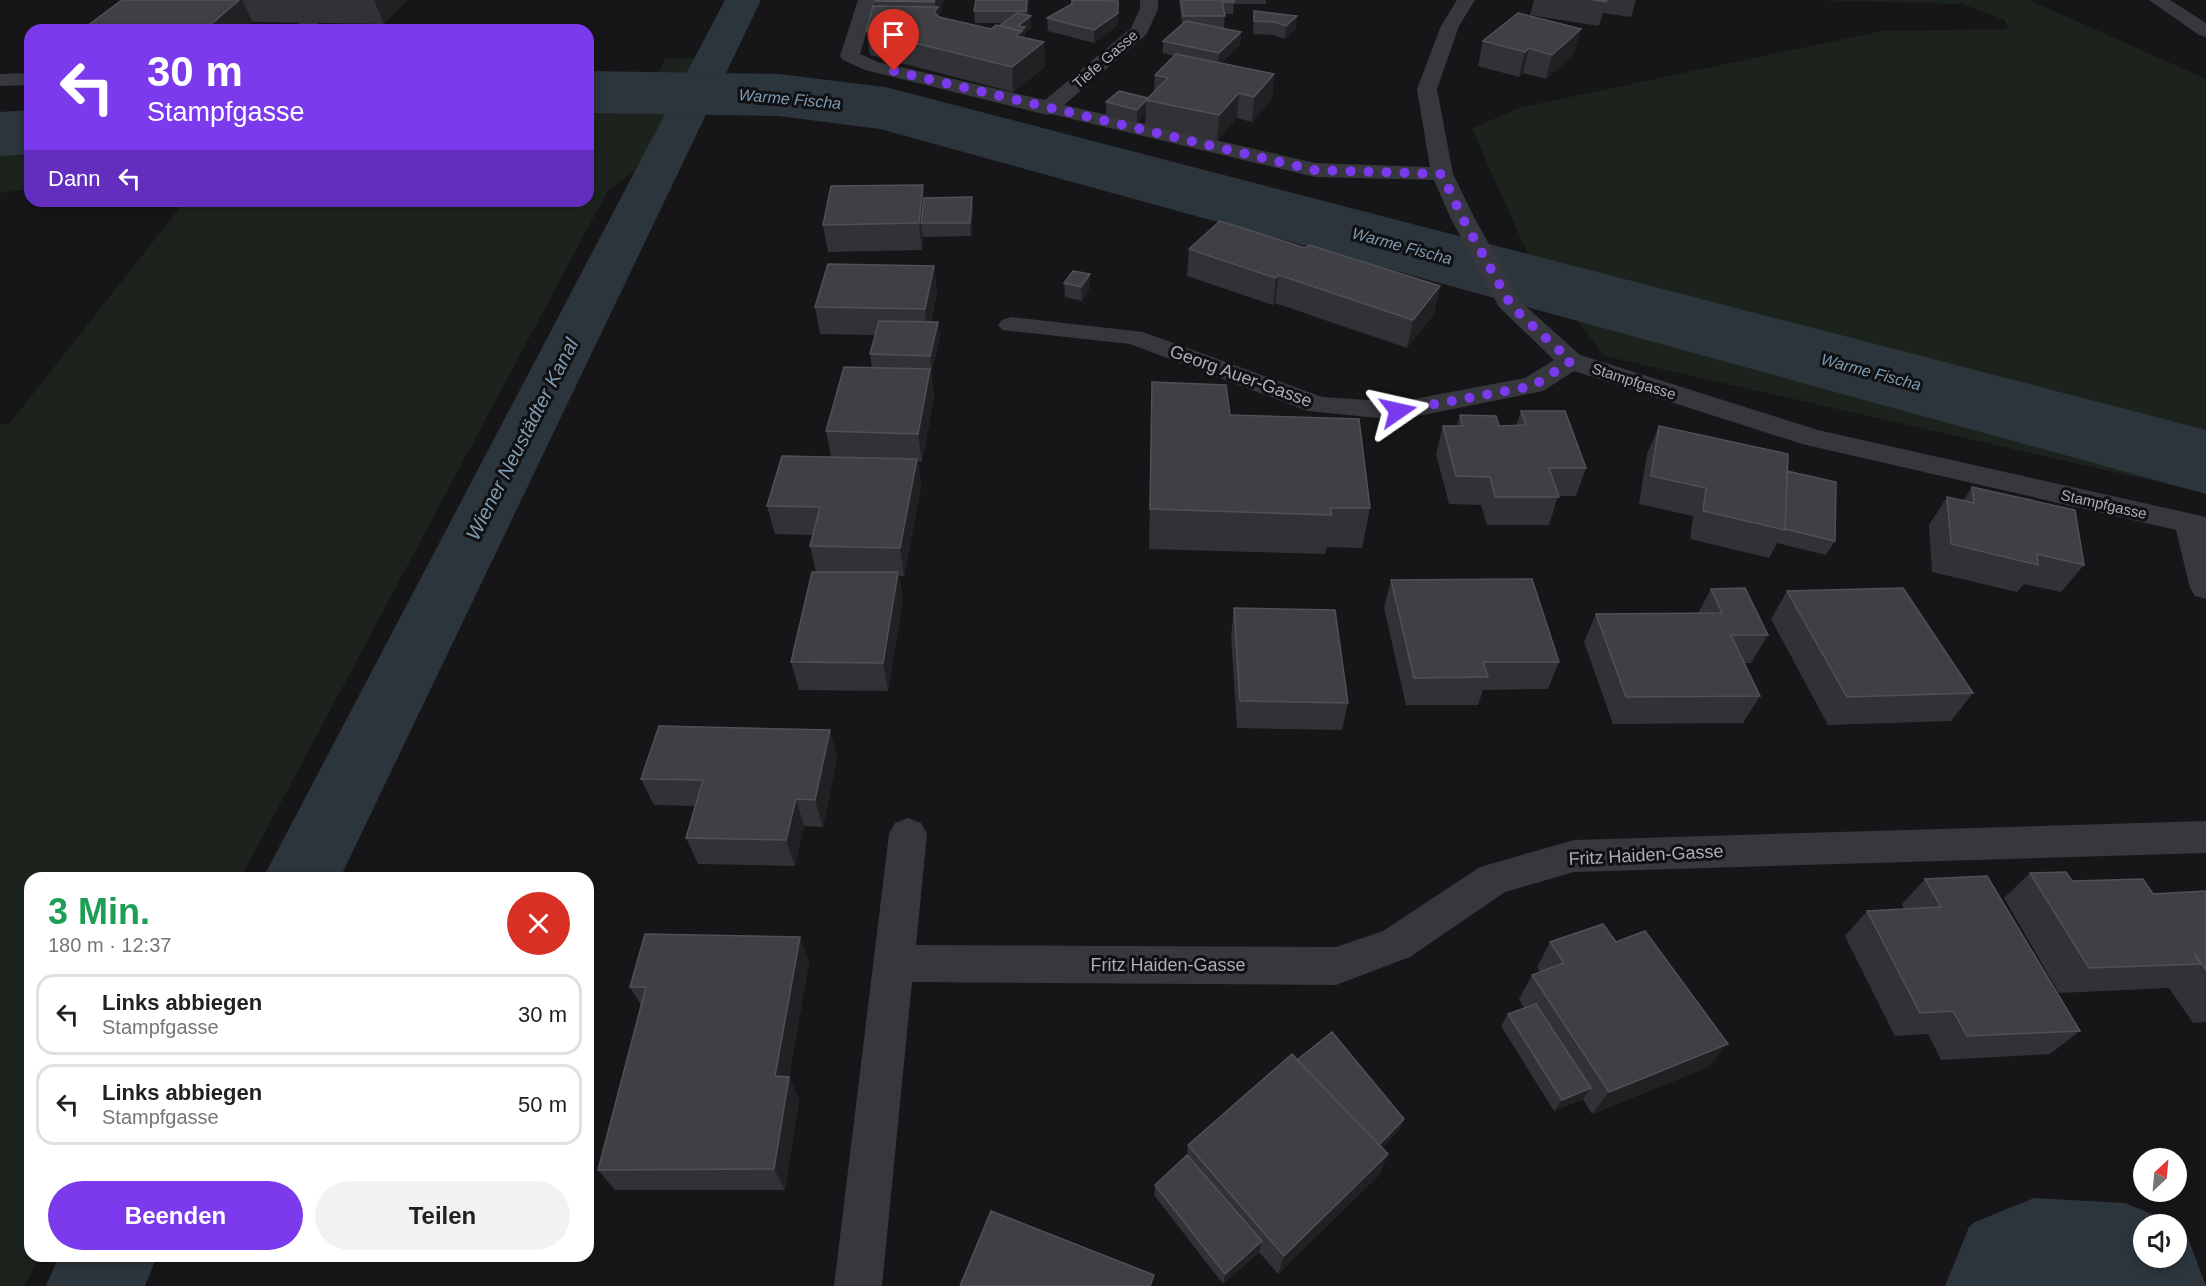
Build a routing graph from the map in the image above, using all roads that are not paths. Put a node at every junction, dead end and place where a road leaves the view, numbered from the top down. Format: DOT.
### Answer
graph roads {
  1 [pos="867,0"];
  2 [pos="1149,0"];
  3 [pos="1466,0"];
  4 [pos="2158,0"];
  5 [pos="2206,31"];
  6 [pos="24,79"];
  7 [pos="0,80"];
  8 [pos="1047,108"];
  9 [pos="1442,174"];
  10 [pos="1011,325"];
  11 [pos="1571,361"];
  12 [pos="2198,526"];
  13 [pos="2206,588"];
  14 [pos="908,834"];
  15 [pos="2206,837"];
  16 [pos="896,963"];
  17 [pos="858,1286"];
  1 -- 8 [label="street"];
  2 -- 8 [label="street, Tiefe Gasse"];
  3 -- 9 [label="street, Stampfgasse"];
  4 -- 5 [label="street"];
  6 -- 7 [label="street"];
  8 -- 9 [label="street"];
  9 -- 11 [label="street, Stampfgasse"];
  10 -- 11 [label="street, Georg Auer-Gasse"];
  11 -- 12 [label="street, Stampfgasse"];
  12 -- 13 [label="street"];
  14 -- 16 [label="street"];
  15 -- 16 [label="street, Fritz Haiden-Gasse"];
  16 -- 17 [label="street"];
}
